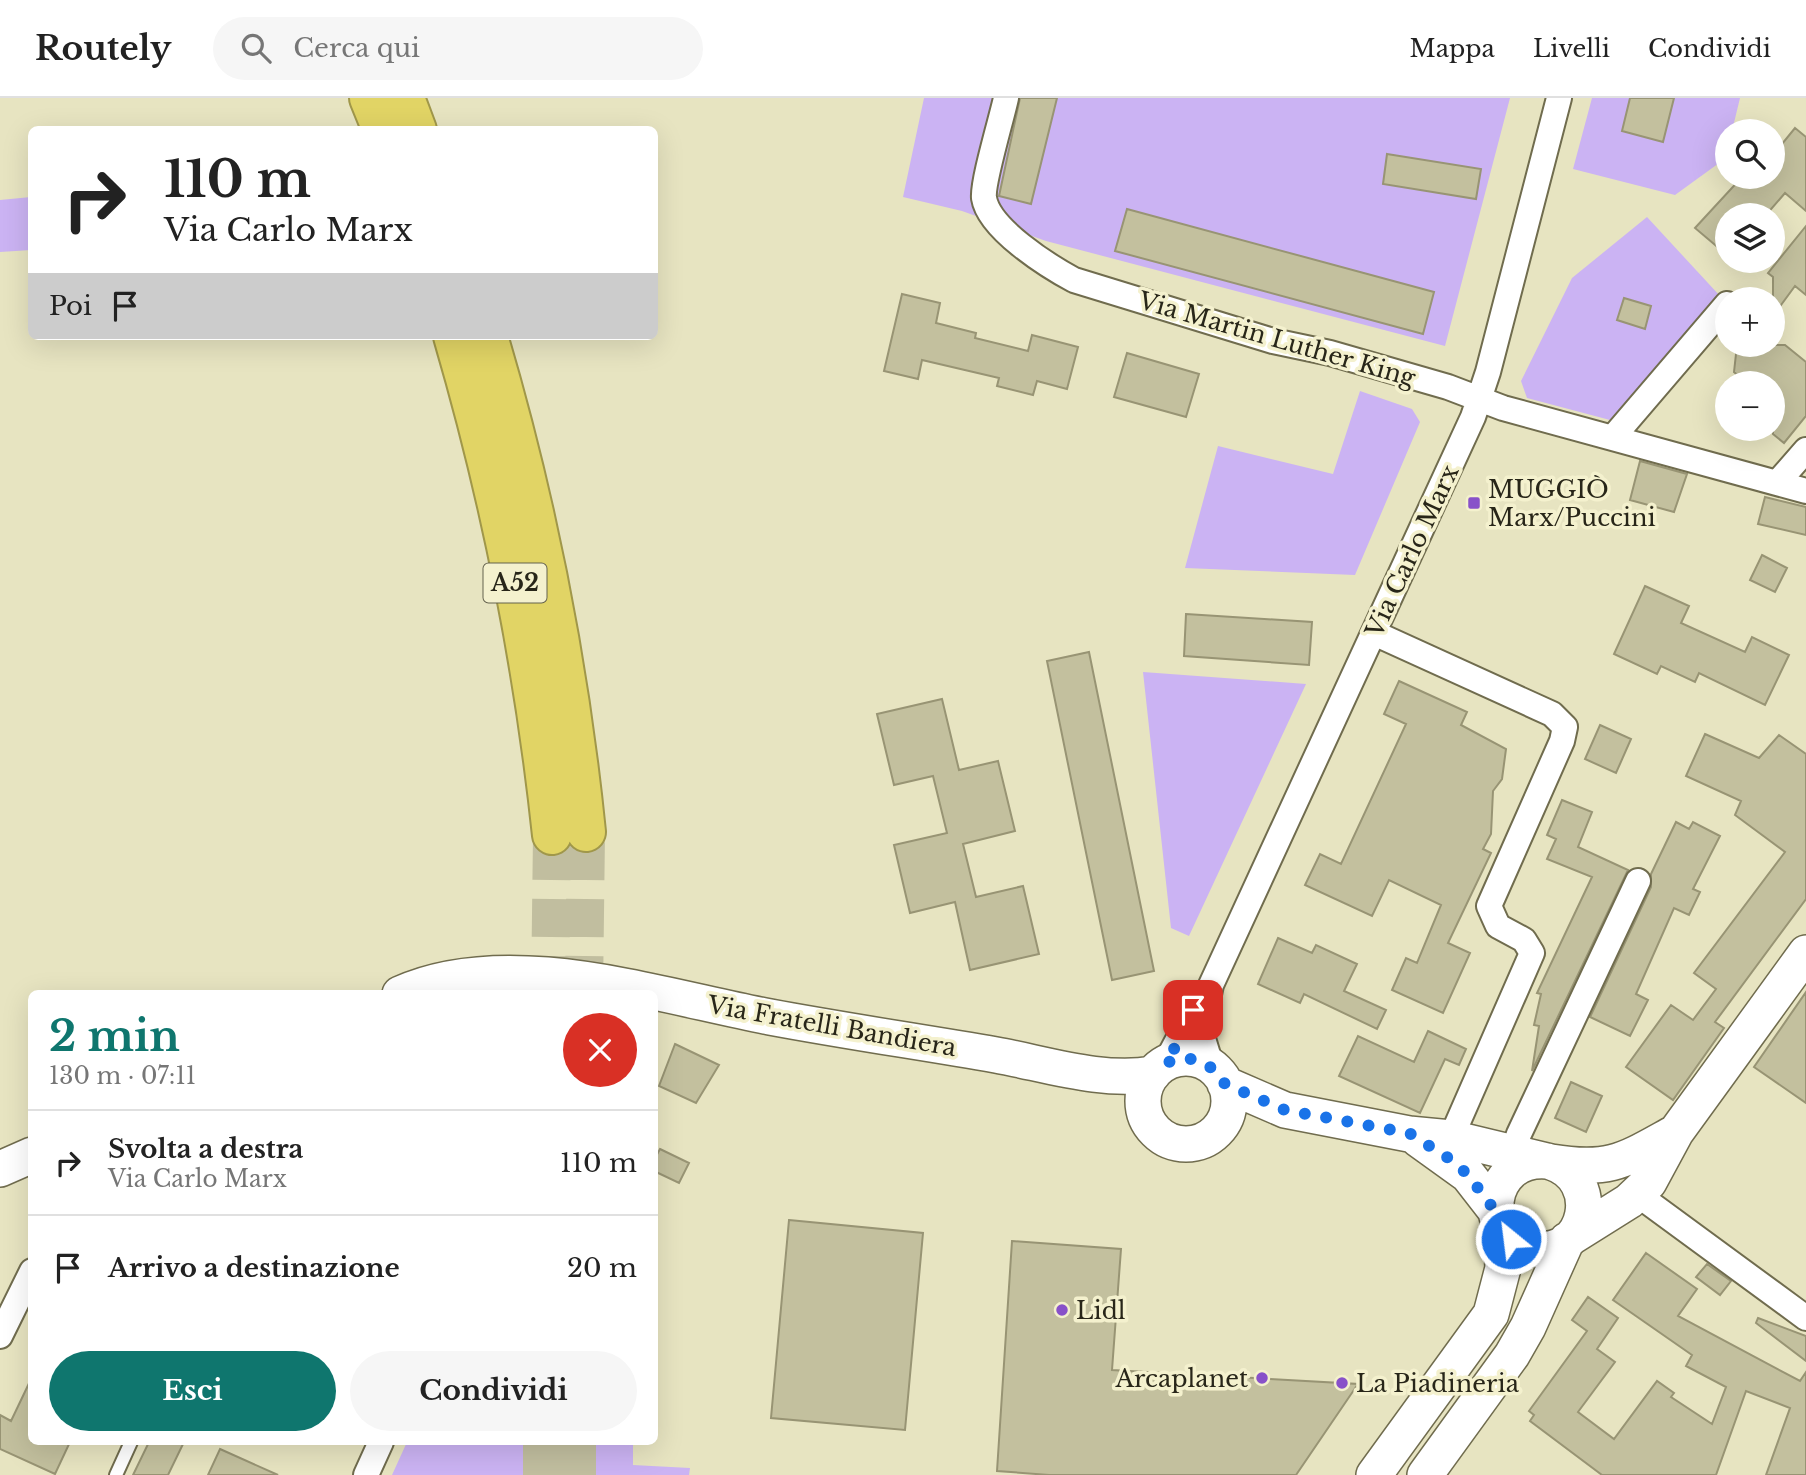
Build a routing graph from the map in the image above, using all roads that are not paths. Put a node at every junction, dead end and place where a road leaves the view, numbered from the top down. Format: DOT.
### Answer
graph roads {
  1 [pos="369,98"];
  2 [pos="405,98"];
  3 [pos="1006,98"];
  4 [pos="1559,98"];
  5 [pos="380,126"];
  6 [pos="416,126"];
  7 [pos="1715,319"];
  8 [pos="454,340"];
  9 [pos="489,340"];
  10 [pos="1479,398"];
  11 [pos="1614,436"];
  12 [pos="1806,450"];
  13 [pos="1777,483"];
  14 [pos="1806,491"];
  15 [pos="1374,633"];
  16 [pos="1639,881"];
  17 [pos="1806,953"];
  18 [pos="1211,985"];
  19 [pos="585,987"];
  20 [pos="415,990"];
  21 [pos="604,990"];
  22 [pos="658,999"];
  23 [pos="1159,1069"];
  24 [pos="1076,1070"];
  25 [pos="1219,1076"];
  26 [pos="1143,1110"];
  27 [pos="1285,1110"];
  28 [pos="1676,1132"];
  29 [pos="1409,1133"];
  30 [pos="1211,1137"];
  31 [pos="1451,1138"];
  32 [pos="1513,1153"];
  33 [pos="28,1157"];
  34 [pos="1549,1162"];
  35 [pos="0,1169"];
  36 [pos="1637,1194"];
  37 [pos="1499,1209"];
  38 [pos="1568,1239"];
  39 [pos="28,1278"];
  40 [pos="1806,1318"];
  41 [pos="0,1336"];
  42 [pos="130,1445"];
  43 [pos="380,1445"];
  44 [pos="117,1475"];
  45 [pos="366,1475"];
  46 [pos="1374,1475"];
  47 [pos="1425,1475"];
  1 -- 5 [label="highway"];
  2 -- 6 [label="highway"];
  3 -- 10 [label="street, Via Martin Luther King"];
  4 -- 10 [label="street, Via Carlo Marx"];
  7 -- 11 [label="street"];
  8 -- 9 [label="highway, A52"];
  10 -- 11 [label="street, Via Martin Luther King"];
  10 -- 15 [label="street, Via Carlo Marx"];
  11 -- 13 [label="street, Via Martin Luther King"];
  12 -- 13 [label="street"];
  13 -- 14 [label="street, Via Martin Luther King"];
  15 -- 18 [label="street, Via Carlo Marx"];
  15 -- 31 [label="street"];
  16 -- 32 [label="street"];
  17 -- 28 [label="street"];
  18 -- 23 [label="street, Via Carlo Marx"];
  18 -- 25 [label="street, Via Carlo Marx"];
  19 -- 20 [label="street, Via Fratelli Bandiera"];
  19 -- 21 [label="street, Via Fratelli Bandiera"];
  22 -- 24 [label="street, Via Fratelli Bandiera"];
  23 -- 24 [label="street, Via Fratelli Bandiera"];
  23 -- 25 [label="street, Via Fratelli Bandiera"];
  23 -- 26 [label="street"];
  24 -- 26 [label="street, Via Fratelli Bandiera"];
  25 -- 27 [label="street, Via Fratelli Bandiera"];
  25 -- 30 [label="street"];
  26 -- 30 [label="street, Via Fratelli Bandiera"];
  27 -- 29 [label="street, Via Fratelli Bandiera"];
  27 -- 30 [label="street, Via Fratelli Bandiera"];
  28 -- 34 [label="street, Via Fratelli Bandiera"];
  28 -- 36 [label="street"];
  29 -- 31 [label="street, Via Fratelli Bandiera"];
  29 -- 37 [label="street, Via Fratelli Bandiera"];
  31 -- 32 [label="street, Via Fratelli Bandiera"];
  32 -- 34 [label="street, Via Fratelli Bandiera"];
  32 -- 37 [label="street"];
  33 -- 35 [label="street"];
  34 -- 37 [label="street"];
  34 -- 38 [label="street"];
  36 -- 38 [label="street"];
  36 -- 40 [label="street"];
  37 -- 38 [label="street"];
  37 -- 46 [label="street"];
  38 -- 47 [label="street"];
  39 -- 41 [label="street"];
  42 -- 44 [label="lane"];
  43 -- 45 [label="street"];
}
